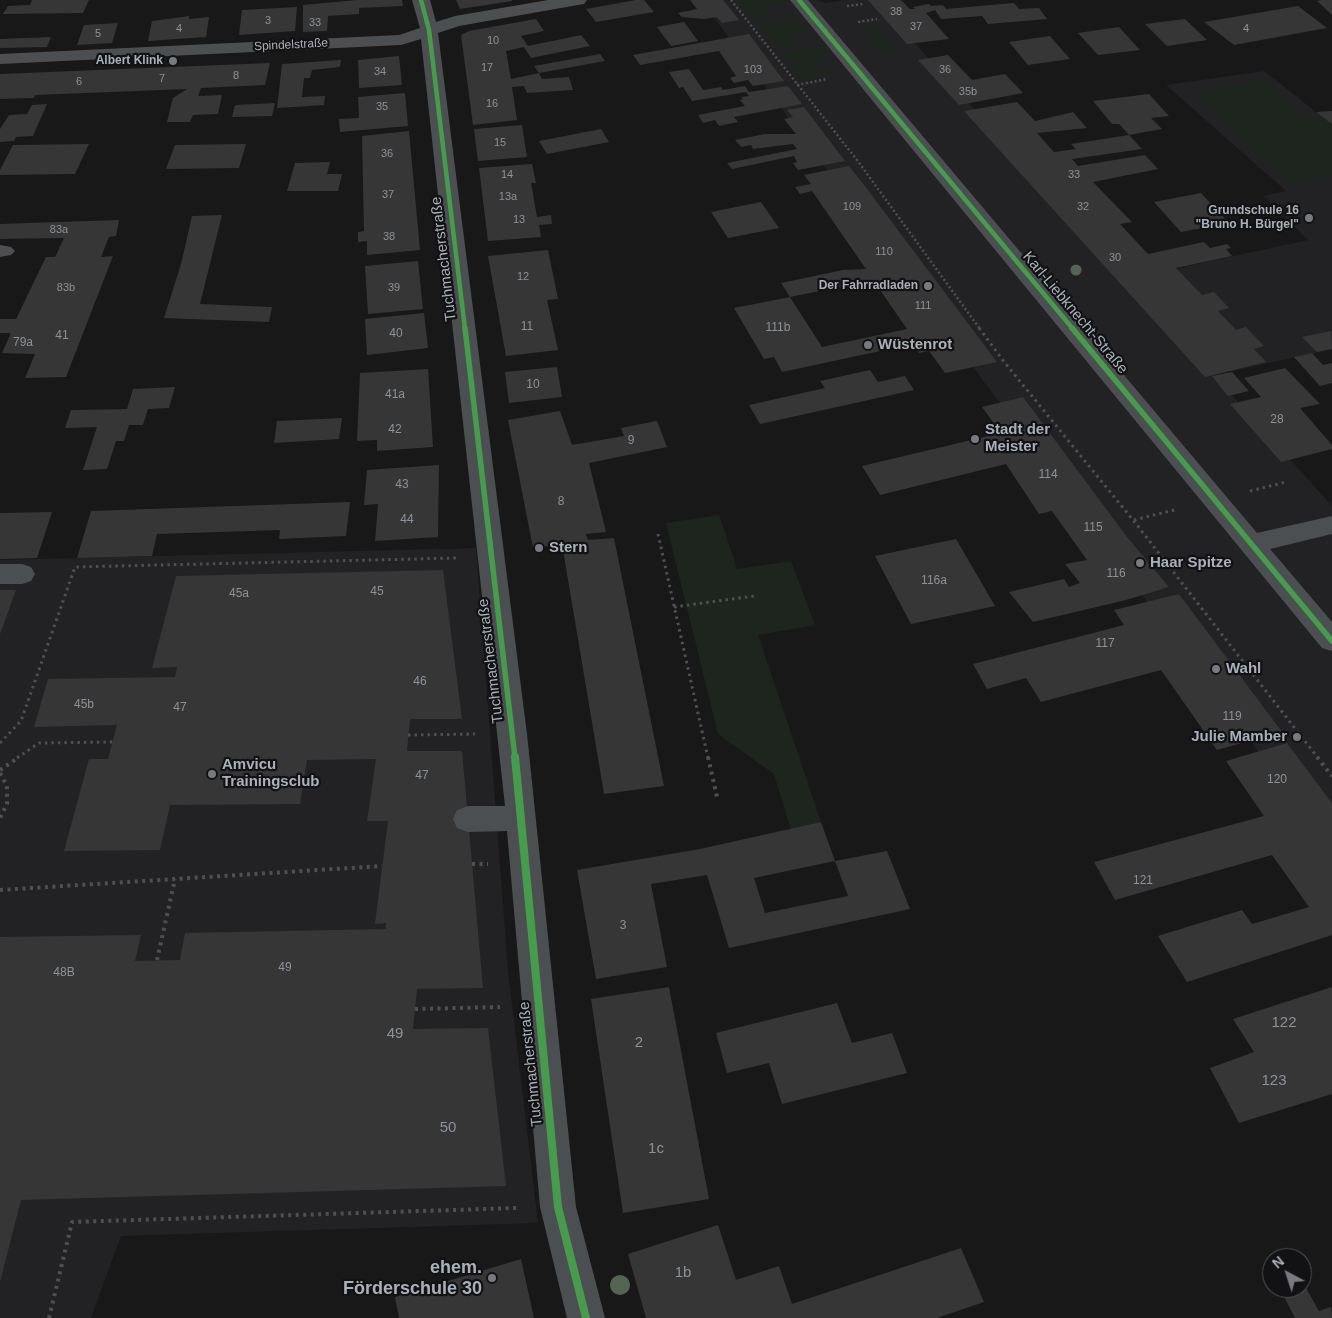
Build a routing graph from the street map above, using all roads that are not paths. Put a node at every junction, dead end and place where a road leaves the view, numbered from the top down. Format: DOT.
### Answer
graph roads {
  1 [pos="421,0"];
  2 [pos="578,0"];
  3 [pos="799,0"];
  4 [pos="429,30"];
  5 [pos="0,59"];
  6 [pos="1332,525"];
  7 [pos="1251,544"];
  8 [pos="1332,641"];
  9 [pos="520,818"];
  10 [pos="468,819"];
  11 [pos="586,1318"];
  1 -- 4 [label="street, Tuchmacherstraße"];
  2 -- 4 [label="street, Spindelstraße"];
  3 -- 7 [label="street, Karl-Liebknecht-Straße"];
  4 -- 5 [label="street, Spindelstraße"];
  4 -- 9 [label="street, Tuchmacherstraße"];
  6 -- 7 [label="street"];
  7 -- 8 [label="street, Karl-Liebknecht-Straße"];
  9 -- 10 [label="street"];
  9 -- 11 [label="street, Tuchmacherstraße"];
}
